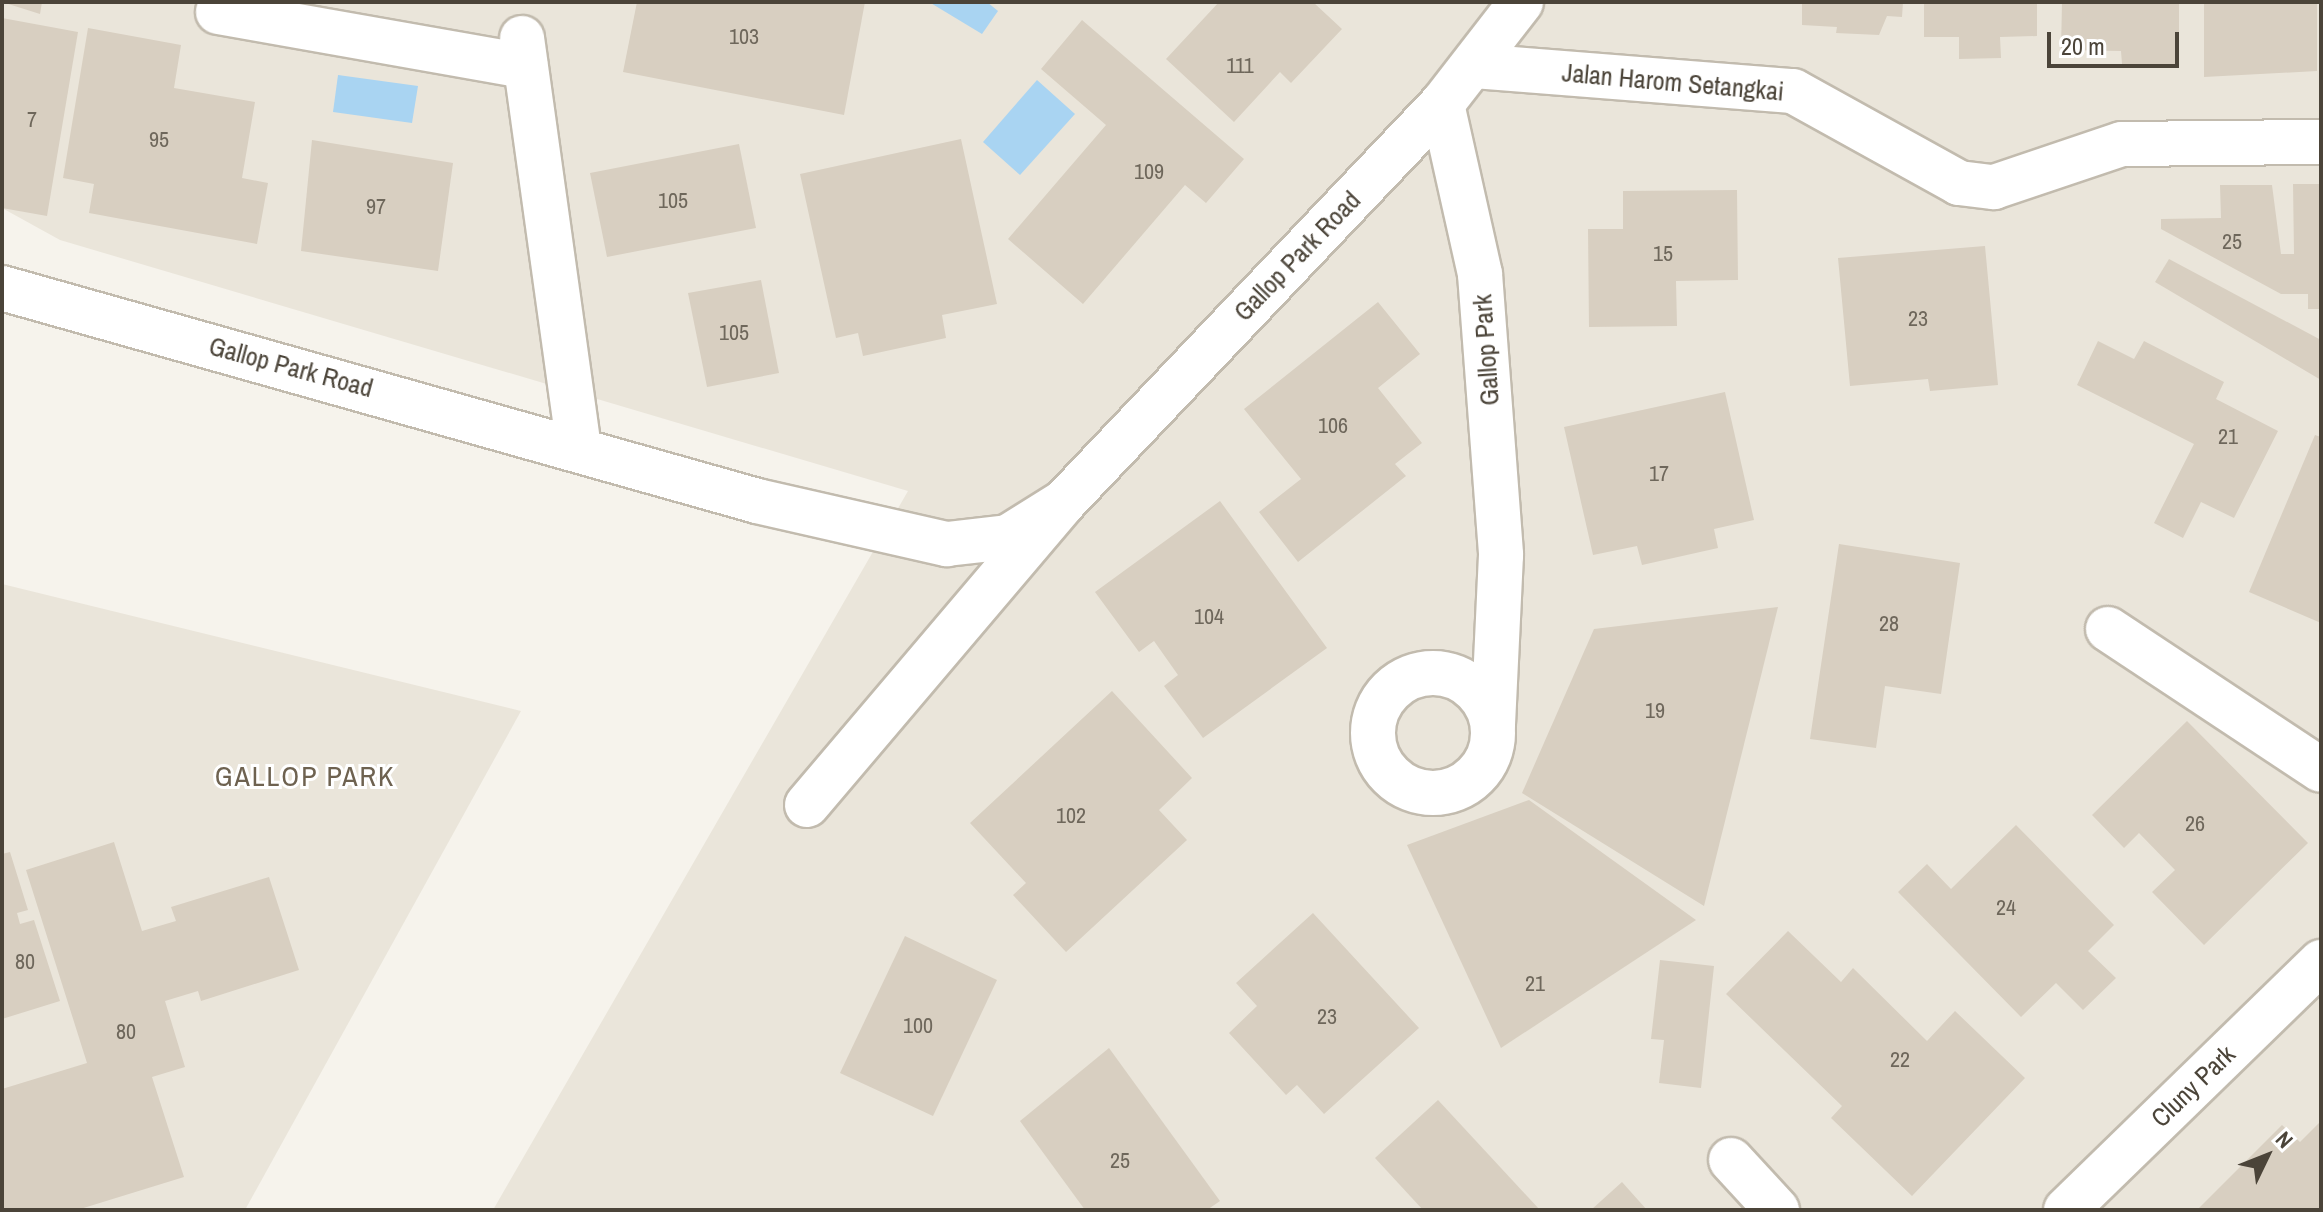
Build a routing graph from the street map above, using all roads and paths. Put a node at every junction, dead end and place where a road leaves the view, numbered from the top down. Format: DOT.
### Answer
graph roads {
  1 [pos="1521,2"];
  2 [pos="218,12"];
  3 [pos="1474,66"];
  4 [pos="1442,104"];
  5 [pos="2321,142"];
  6 [pos="2,288"];
  7 [pos="579,447"];
  8 [pos="1064,502"];
  9 [pos="1501,600"];
  10 [pos="2108,629"];
  11 [pos="1424,671"];
  12 [pos="1493,726"];
  13 [pos="2321,770"];
  14 [pos="807,805"];
  15 [pos="2321,962"];
  16 [pos="1731,1160"];
  17 [pos="1777,1210"];
  18 [pos="2066,1210"];
  1 -- 3 [label="street, Gallop Park Road"];
  2 -- 7 [label="street"];
  3 -- 4 [label="street, Gallop Park Road"];
  3 -- 5 [label="street, Jalan Harom Setangkai"];
  4 -- 8 [label="street, Gallop Park Road"];
  4 -- 9 [label="street, Gallop Park"];
  6 -- 7 [label="street, Gallop Park Road"];
  7 -- 8 [label="street, Gallop Park Road"];
  8 -- 14 [label="street, Gallop Park Road"];
  9 -- 11 [label="street, Gallop Park"];
  9 -- 12 [label="street, Gallop Park"];
  10 -- 13 [label="street"];
  11 -- 12 [label="street"];
  11 -- 12 [label="street, Gallop Park"];
  15 -- 18 [label="street, Cluny Park"];
  16 -- 17 [label="street"];
}
